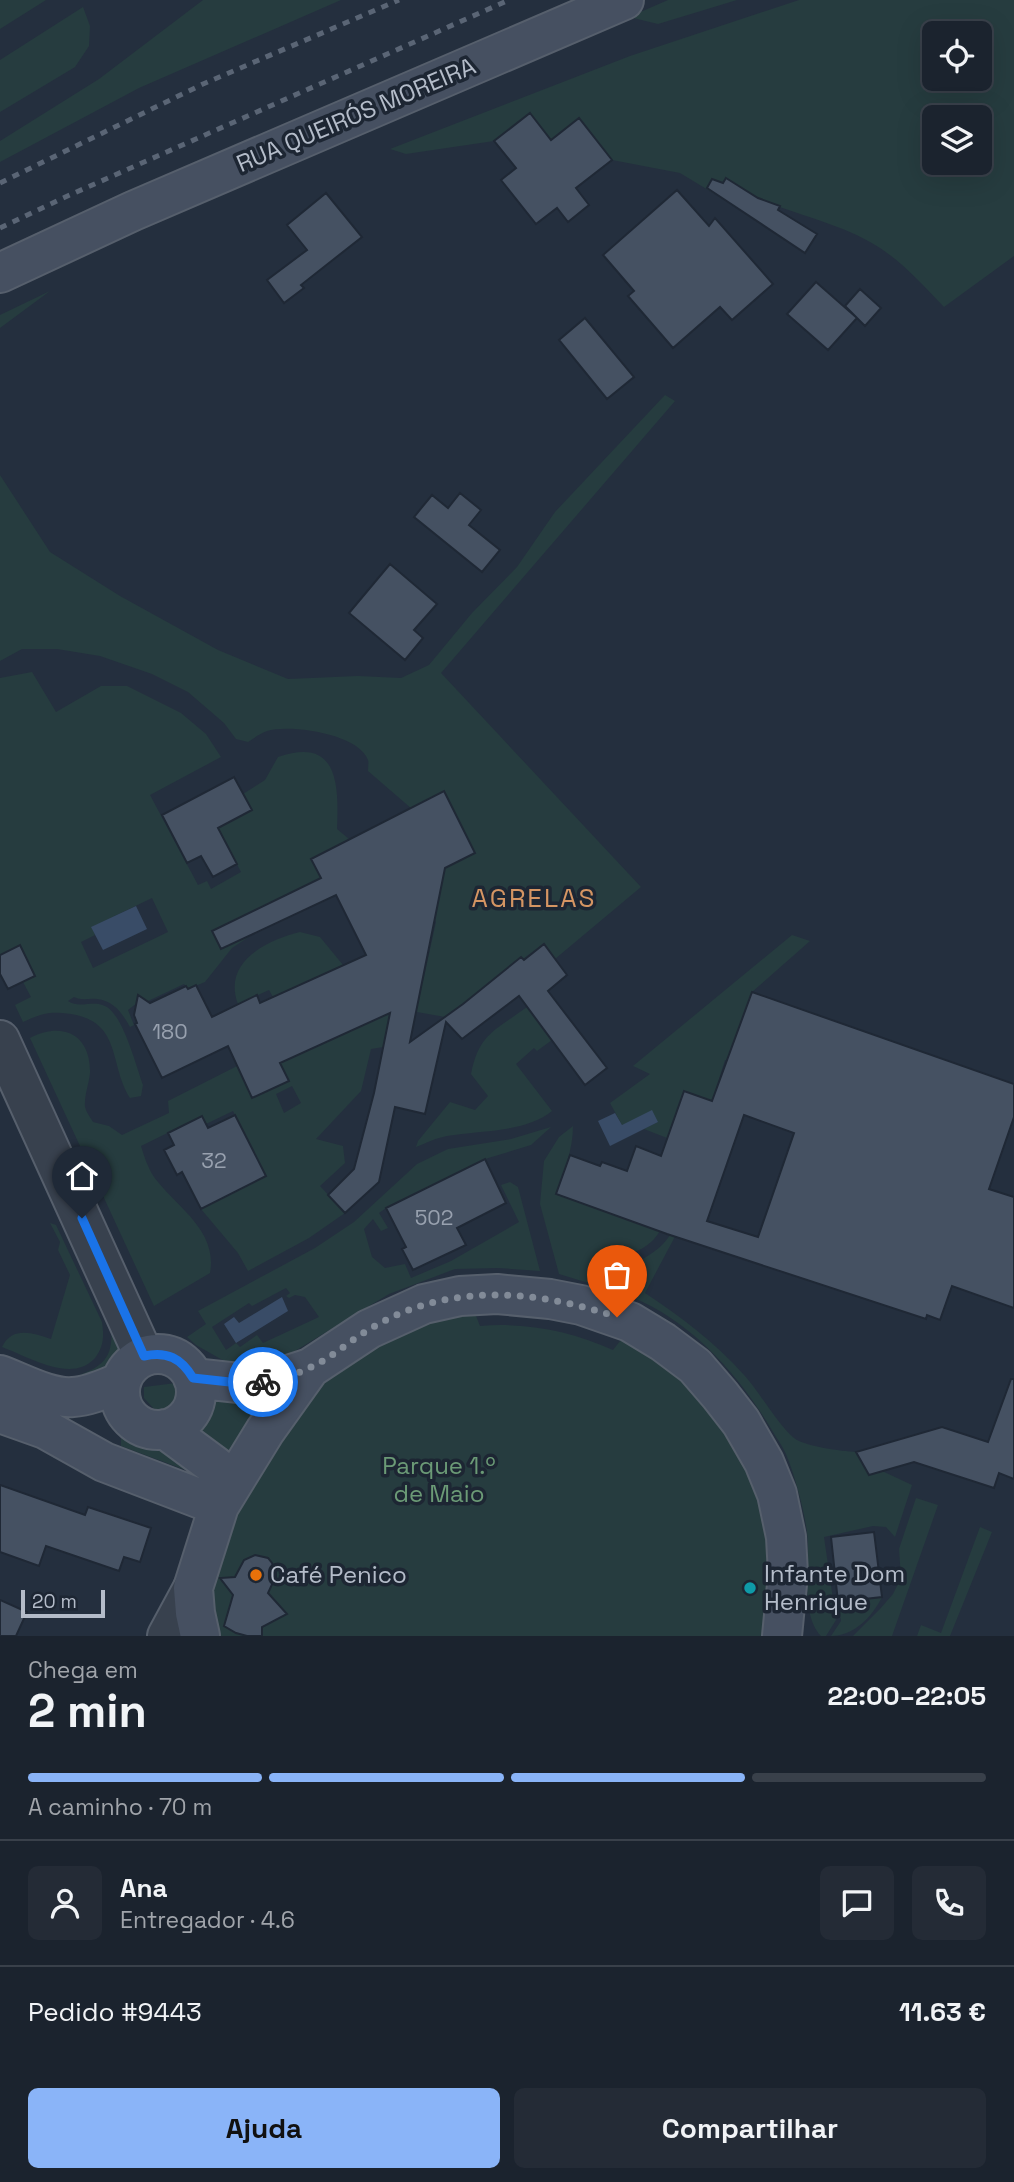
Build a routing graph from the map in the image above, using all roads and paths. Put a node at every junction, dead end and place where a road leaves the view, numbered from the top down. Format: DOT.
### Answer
graph roads {
  1 [pos="623,0"];
  2 [pos="0,273"];
  3 [pos="0,1040"];
  4 [pos="310,1368"];
  5 [pos="0,1375"];
  6 [pos="193,1378"];
  7 [pos="131,1385"];
  8 [pos="0,1413"];
  9 [pos="45,1429"];
  10 [pos="165,1429"];
  11 [pos="225,1495"];
  12 [pos="193,1588"];
  13 [pos="167,1636"];
  14 [pos="201,1636"];
  15 [pos="782,1636"];
  1 -- 2 [label="main road, RUA QUEIRÓS MOREIRA"];
  3 -- 7 [label="street"];
  4 -- 6 [label="main road"];
  4 -- 11 [label="main road"];
  4 -- 15 [label="main road"];
  5 -- 7 [label="main road"];
  6 -- 7 [label="main road"];
  6 -- 10 [label="main road"];
  7 -- 9 [label="main road"];
  7 -- 10 [label="main road"];
  8 -- 9 [label="main road"];
  9 -- 11 [label="main road"];
  10 -- 11 [label="main road"];
  11 -- 12 [label="main road"];
  12 -- 13 [label="street"];
  12 -- 14 [label="main road"];
}
